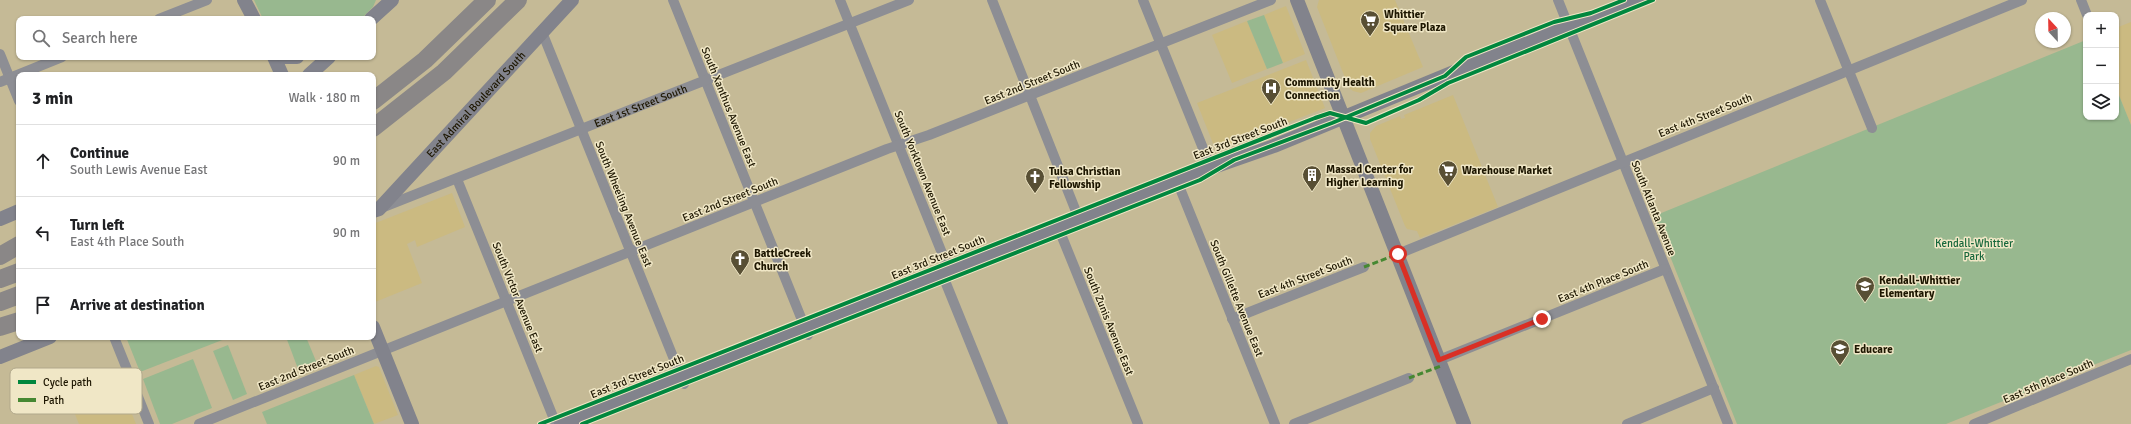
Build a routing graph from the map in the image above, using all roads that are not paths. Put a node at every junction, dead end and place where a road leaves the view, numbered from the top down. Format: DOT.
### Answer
graph roads {
  1 [pos="207,0"];
  2 [pos="244,0"];
  3 [pos="487,0"];
  4 [pos="518,0"];
  5 [pos="572,0"];
  6 [pos="673,0"];
  7 [pos="840,0"];
  8 [pos="909,0"];
  9 [pos="992,0"];
  10 [pos="1142,0"];
  11 [pos="1271,0"];
  12 [pos="1297,0"];
  13 [pos="1558,0"];
  14 [pos="1638,0"];
  15 [pos="1820,0"];
  16 [pos="2022,0"];
  17 [pos="2081,0"];
  18 [pos="388,1"];
  19 [pos="2086,12"];
  20 [pos="167,16"];
  21 [pos="252,16"];
  22 [pos="373,16"];
  23 [pos="849,23"];
  24 [pos="1568,27"];
  25 [pos="542,32"];
  26 [pos="1160,44"];
  27 [pos="0,54"];
  28 [pos="55,60"];
  29 [pos="275,60"];
  30 [pos="325,60"];
  31 [pos="1848,70"];
  32 [pos="25,72"];
  33 [pos="281,72"];
  34 [pos="312,72"];
  35 [pos="16,76"];
  36 [pos="5,80"];
  37 [pos="705,80"];
  38 [pos="16,96"];
  39 [pos="1030,96"];
  40 [pos="376,99"];
  41 [pos="1344,118"];
  42 [pos="376,126"];
  43 [pos="1872,128"];
  44 [pos="582,129"];
  45 [pos="899,146"];
  46 [pos="1623,161"];
  47 [pos="1211,168"];
  48 [pos="457,179"];
  49 [pos="1177,181"];
  50 [pos="754,203"];
  51 [pos="376,210"];
  52 [pos="16,212"];
  53 [pos="0,218"];
  54 [pos="1079,219"];
  55 [pos="1058,227"];
  56 [pos="16,247"];
  57 [pos="631,252"];
  58 [pos="1398,254"];
  59 [pos="0,256"];
  60 [pos="1364,267"];
  61 [pos="1665,269"];
  62 [pos="946,272"];
  63 [pos="16,273"];
  64 [pos="0,279"];
  65 [pos="16,296"];
  66 [pos="507,301"];
  67 [pos="0,302"];
  68 [pos="1232,319"];
  69 [pos="16,322"];
  70 [pos="0,326"];
  71 [pos="806,332"];
  72 [pos="376,335"];
  73 [pos="42,340"];
  74 [pos="115,340"];
  75 [pos="382,350"];
  76 [pos="0,357"];
  77 [pos="2131,359"];
  78 [pos="1439,360"];
  79 [pos="126,368"];
  80 [pos="1409,378"];
  81 [pos="682,380"];
  82 [pos="1714,388"];
  83 [pos="142,407"];
  84 [pos="1989,421"];
  85 [pos="149,424"];
  86 [pos="199,424"];
  87 [pos="412,424"];
  88 [pos="556,424"];
  89 [pos="561,424"];
  90 [pos="1003,424"];
  91 [pos="1138,424"];
  92 [pos="1275,424"];
  93 [pos="1294,424"];
  94 [pos="1464,424"];
  95 [pos="1627,424"];
  96 [pos="1728,424"];
  97 [pos="1974,424"];
  1 -- 20 [label="street"];
  2 -- 21 [label="street"];
  3 -- 40 [label="highway"];
  4 -- 42 [label="highway"];
  5 -- 25 [label="street, East Admiral Boulevard South"];
  6 -- 37 [label="street, South Xanthus Avenue East"];
  7 -- 23 [label="street, South Yorktown Avenue East"];
  8 -- 23 [label="street, East 1st Street South"];
  9 -- 39 [label="street"];
  10 -- 26 [label="street"];
  11 -- 26 [label="street, East 2nd Street South"];
  12 -- 41 [label="street"];
  13 -- 24 [label="street, South Atlanta Avenue"];
  14 -- 24 [label="street, East 3rd Street South"];
  15 -- 31 [label="street"];
  16 -- 31 [label="street, East 4th Street South"];
  17 -- 19 [label="street"];
  18 -- 22 [label="street"];
  23 -- 37 [label="street, East 1st Street South"];
  23 -- 45 [label="street, South Yorktown Avenue East"];
  24 -- 41 [label="street, East 3rd Street South"];
  24 -- 46 [label="street, South Atlanta Avenue"];
  25 -- 44 [label="street, South Wheeling Avenue East"];
  25 -- 51 [label="street, East Admiral Boulevard South"];
  26 -- 39 [label="street, East 2nd Street South"];
  26 -- 47 [label="street"];
  27 -- 36 [label="street"];
  28 -- 32 [label="street"];
  29 -- 33 [label="street"];
  30 -- 34 [label="street"];
  31 -- 43 [label="street"];
  31 -- 46 [label="street, East 4th Street South"];
  35 -- 36 [label="street"];
  36 -- 38 [label="street"];
  37 -- 44 [label="street, East 1st Street South"];
  37 -- 50 [label="street, South Xanthus Avenue East"];
  39 -- 45 [label="street, East 2nd Street South"];
  39 -- 54 [label="street"];
  41 -- 47 [label="street, East 3rd Street South"];
  41 -- 58 [label="street"];
  44 -- 48 [label="street, East 1st Street South"];
  44 -- 57 [label="street, South Wheeling Avenue East"];
  45 -- 50 [label="street, East 2nd Street South"];
  45 -- 62 [label="street, South Yorktown Avenue East"];
  46 -- 58 [label="street, East 4th Street South"];
  46 -- 61 [label="street, South Atlanta Avenue"];
  47 -- 49 [label="street, East 3rd Street South"];
  48 -- 51 [label="street, East 1st Street South"];
  48 -- 66 [label="street, South Victor Avenue East"];
  49 -- 54 [label="street, East 3rd Street South"];
  49 -- 68 [label="street, South Gillette Avenue East"];
  50 -- 57 [label="street, East 2nd Street South"];
  50 -- 71 [label="street, South Xanthus Avenue East"];
  52 -- 53 [label="street"];
  54 -- 55 [label="street, East 3rd Street South"];
  55 -- 62 [label="street, East 3rd Street South"];
  55 -- 91 [label="street, South Zunis Avenue East"];
  56 -- 59 [label="highway"];
  57 -- 66 [label="street, East 2nd Street South"];
  57 -- 81 [label="street, South Wheeling Avenue East"];
  58 -- 78 [label="street"];
  60 -- 68 [label="street, East 4th Street South"];
  61 -- 78 [label="street, East 4th Place South"];
  61 -- 82 [label="street, South Atlanta Avenue"];
  62 -- 71 [label="street, East 3rd Street South"];
  62 -- 90 [label="street, South Yorktown Avenue East"];
  63 -- 64 [label="highway"];
  65 -- 67 [label="highway"];
  66 -- 75 [label="street, East 2nd Street South"];
  66 -- 88 [label="street, South Victor Avenue East"];
  68 -- 92 [label="street, South Gillette Avenue East"];
  69 -- 70 [label="highway"];
  71 -- 81 [label="street, East 3rd Street South"];
  72 -- 75 [label="street"];
  73 -- 76 [label="street"];
  74 -- 79 [label="street"];
  75 -- 86 [label="street, East 2nd Street South"];
  75 -- 87 [label="street"];
  77 -- 84 [label="street, East 5th Place South"];
  78 -- 94 [label="street"];
  80 -- 93 [label="street"];
  81 -- 89 [label="street, East 3rd Street South"];
  82 -- 95 [label="street"];
  82 -- 96 [label="street, South Atlanta Avenue"];
  83 -- 85 [label="street"];
  84 -- 97 [label="street, East 5th Place South"];
}
